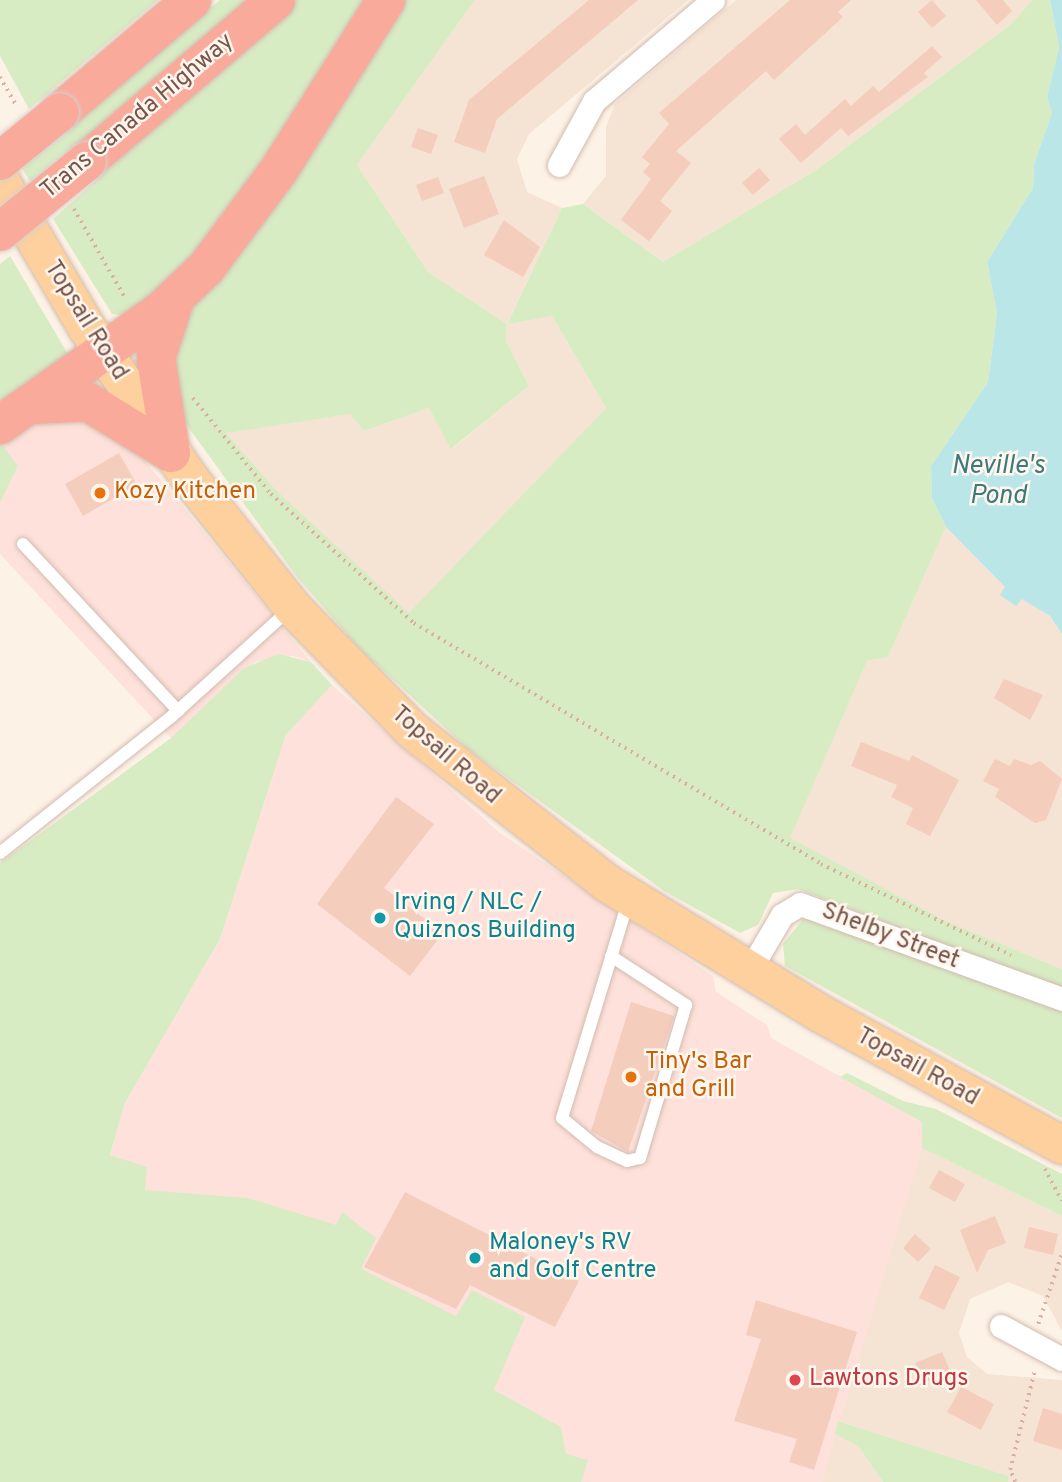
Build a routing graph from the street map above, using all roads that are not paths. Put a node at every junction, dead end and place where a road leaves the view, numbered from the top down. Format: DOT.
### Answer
graph roads {
  1 [pos="192,0"];
  2 [pos="276,0"];
  3 [pos="386,0"];
  4 [pos="713,0"];
  5 [pos="0,161"];
  6 [pos="559,165"];
  7 [pos="0,180"];
  8 [pos="0,232"];
  9 [pos="176,299"];
  10 [pos="102,351"];
  11 [pos="15,415"];
  12 [pos="171,453"];
  13 [pos="23,544"];
  14 [pos="292,607"];
  15 [pos="178,711"];
  16 [pos="0,853"];
  17 [pos="629,897"];
  18 [pos="611,956"];
  19 [pos="749,971"];
  20 [pos="1062,999"];
  21 [pos="1062,1145"];
  22 [pos="1001,1326"];
  23 [pos="1062,1359"];
  1 -- 5 [label="highway, bridge"];
  2 -- 8 [label="highway, Trans Canada Highway, bridge"];
  3 -- 9 [label="highway"];
  4 -- 6 [label="street"];
  7 -- 10 [label="main road, Topsail Road"];
  9 -- 10 [label="highway"];
  9 -- 12 [label="highway"];
  10 -- 11 [label="highway"];
  10 -- 12 [label="main road, Topsail Road"];
  11 -- 12 [label="highway"];
  12 -- 14 [label="main road, Topsail Road"];
  13 -- 15 [label="lane"];
  14 -- 15 [label="lane"];
  14 -- 17 [label="main road, Topsail Road"];
  15 -- 16 [label="lane"];
  17 -- 18 [label="lane"];
  17 -- 19 [label="main road, Topsail Road"];
  18 -- 18 [label="lane"];
  19 -- 20 [label="street, Shelby Street"];
  19 -- 21 [label="main road, Topsail Road"];
  22 -- 23 [label="street"];
}
